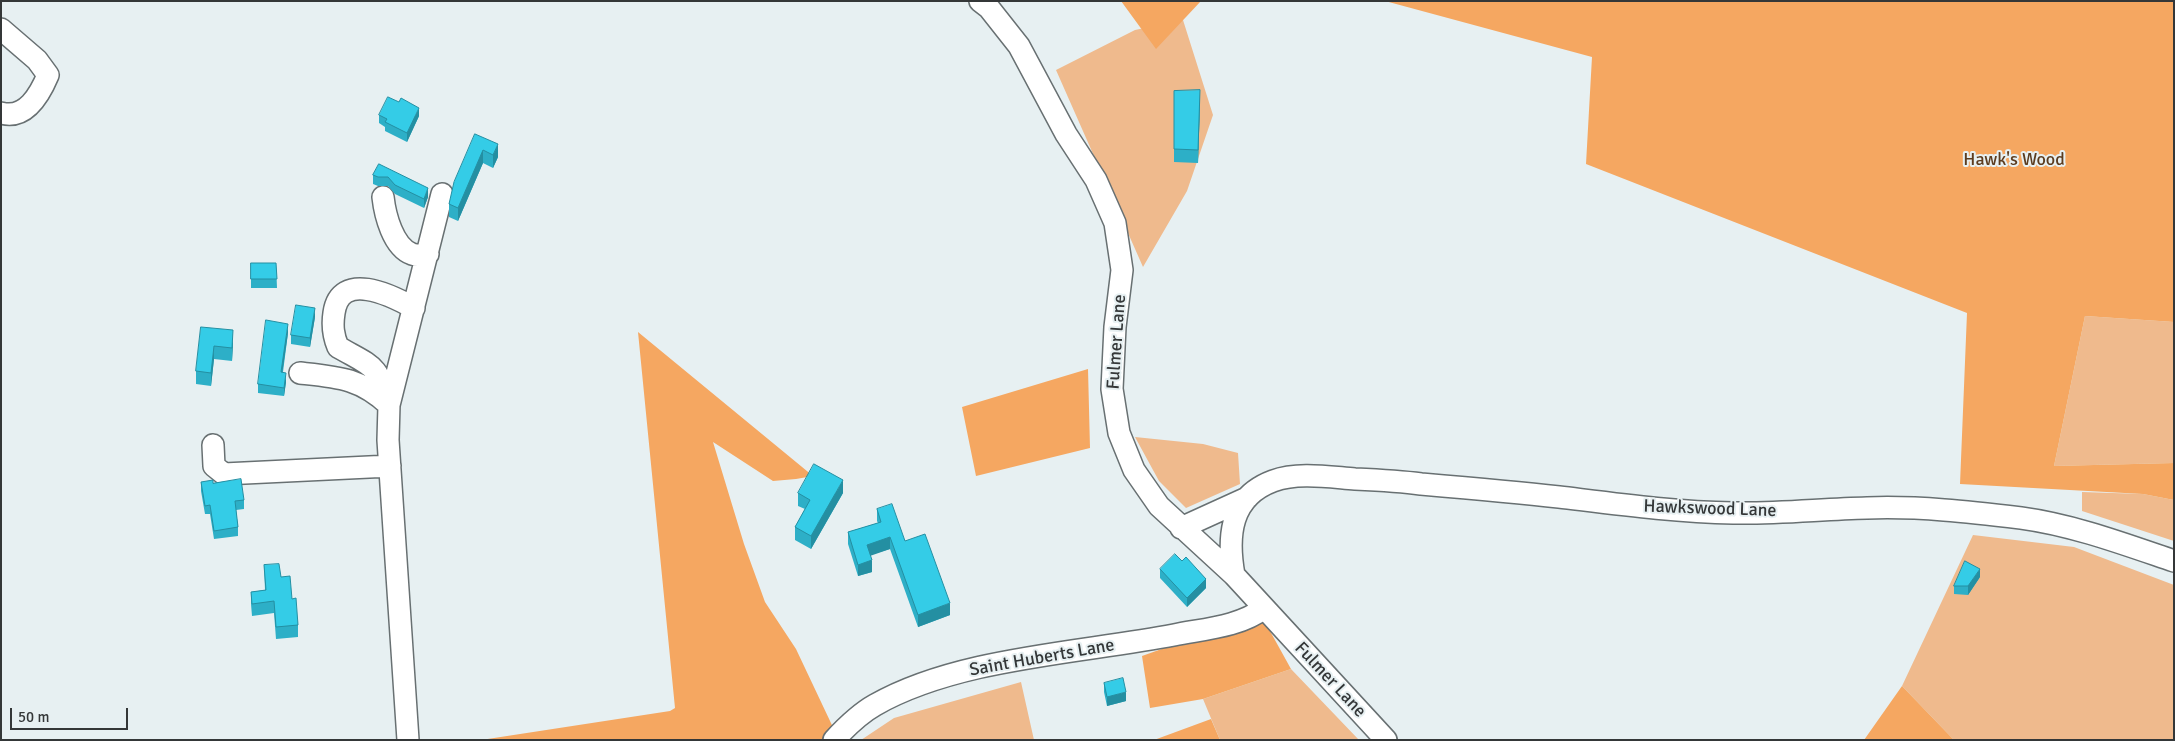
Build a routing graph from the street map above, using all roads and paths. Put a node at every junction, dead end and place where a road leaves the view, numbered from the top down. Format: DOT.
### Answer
graph roads {
  1 [pos="980,1"];
  2 [pos="1,29"];
  3 [pos="1,113"];
  4 [pos="442,194"];
  5 [pos="383,197"];
  6 [pos="428,254"];
  7 [pos="416,301"];
  8 [pos="300,373"];
  9 [pos="389,405"];
  10 [pos="213,445"];
  11 [pos="390,466"];
  12 [pos="1247,498"];
  13 [pos="1182,528"];
  14 [pos="2174,562"];
  15 [pos="1234,575"];
  16 [pos="1264,608"];
  17 [pos="408,740"];
  18 [pos="834,740"];
  19 [pos="1386,740"];
  1 -- 13 [label="street, Fulmer Lane"];
  2 -- 3 [label="street"];
  4 -- 6 [label="street"];
  5 -- 6 [label="street"];
  6 -- 7 [label="street"];
  7 -- 9 [label="street"];
  7 -- 9 [label="street"];
  8 -- 9 [label="street"];
  9 -- 11 [label="street"];
  10 -- 11 [label="street"];
  11 -- 17 [label="street"];
  12 -- 13 [label="street, Hawkswood Lane"];
  12 -- 14 [label="street, Hawkswood Lane"];
  12 -- 15 [label="street, Hawkswood Lane"];
  13 -- 15 [label="street, Fulmer Lane"];
  15 -- 16 [label="street, Fulmer Lane"];
  16 -- 18 [label="street, Saint Huberts Lane"];
  16 -- 19 [label="street, Fulmer Lane"];
}
